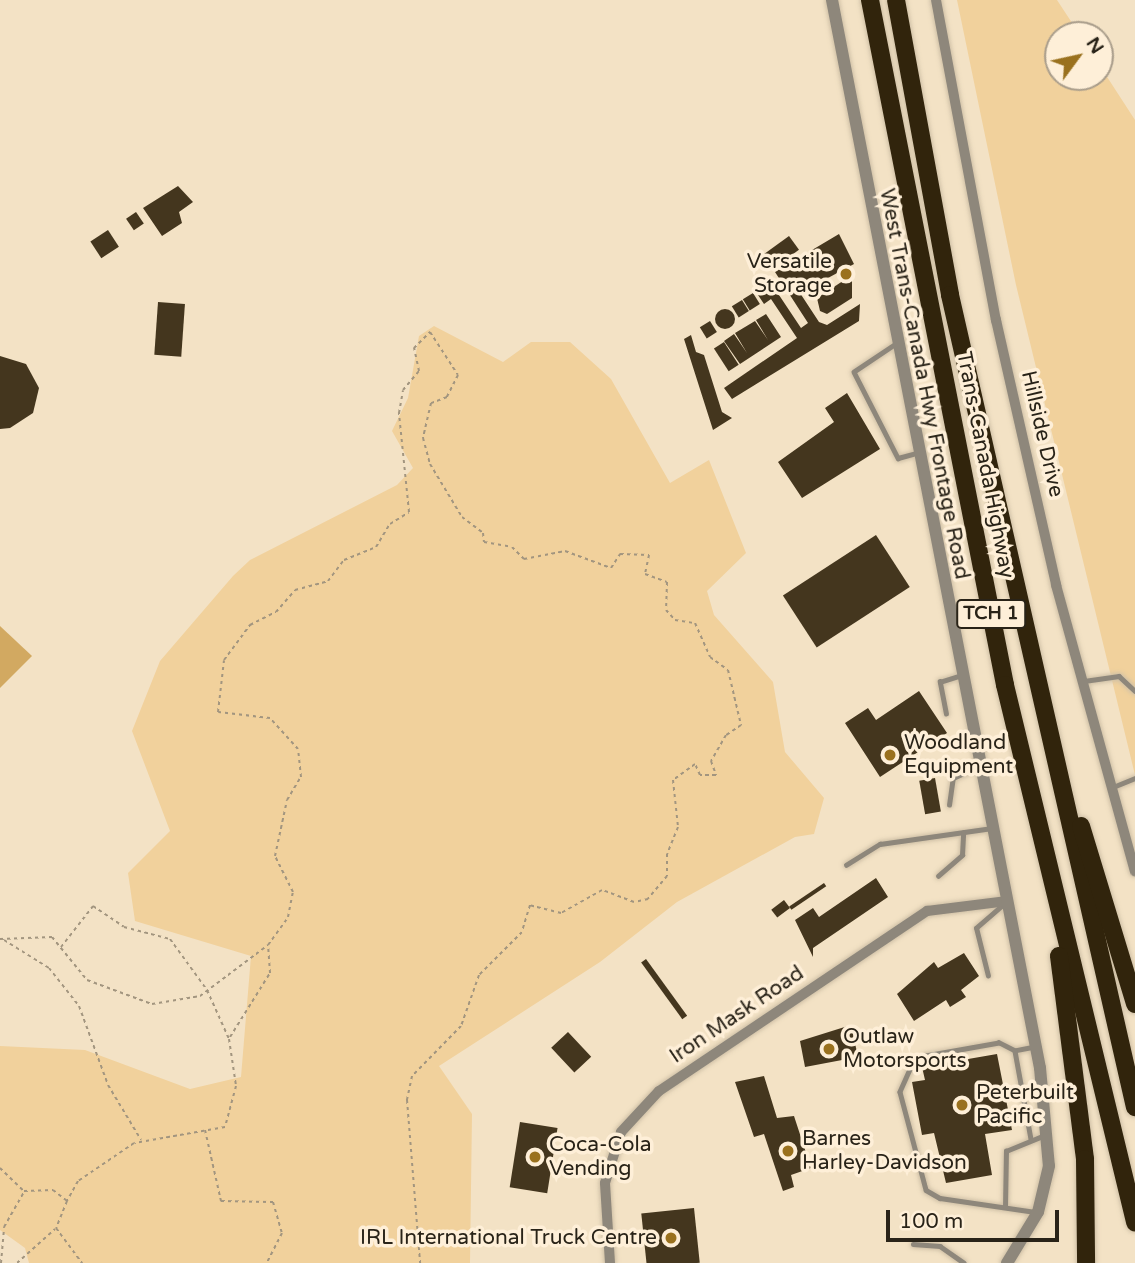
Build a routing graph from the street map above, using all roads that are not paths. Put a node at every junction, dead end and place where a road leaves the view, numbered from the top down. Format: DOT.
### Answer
graph roads {
  1 [pos="832,0"];
  2 [pos="870,0"];
  3 [pos="896,0"];
  4 [pos="936,0"];
  5 [pos="897,344"];
  6 [pos="918,453"];
  7 [pos="1034,671"];
  8 [pos="962,675"];
  9 [pos="1083,682"];
  10 [pos="1005,685"];
  11 [pos="1135,691"];
  12 [pos="946,714"];
  13 [pos="980,765"];
  14 [pos="1135,778"];
  15 [pos="1112,788"];
  16 [pos="949,806"];
  17 [pos="993,828"];
  18 [pos="963,832"];
  19 [pos="846,865"];
  20 [pos="1135,871"];
  21 [pos="938,876"];
  22 [pos="1007,901"];
  23 [pos="989,976"];
  24 [pos="1135,1004"];
  25 [pos="1036,1047"];
  26 [pos="1015,1051"];
  27 [pos="1135,1107"];
  28 [pos="1046,1135"];
  29 [pos="1031,1139"];
  30 [pos="1005,1207"];
  31 [pos="1038,1212"];
  32 [pos="1135,1222"];
  33 [pos="913,1244"];
  34 [pos="1013,1261"];
  35 [pos="610,1263"];
  36 [pos="964,1263"];
  37 [pos="1086,1263"];
  1 -- 5 [label="street, West Trans-Canada Hwy Frontage Road"];
  2 -- 10 [label="highway, Trans-Canada Highway / TCH 1"];
  3 -- 7 [label="highway, Trans-Canada Highway / TCH 1"];
  4 -- 9 [label="street, Hillside Drive"];
  5 -- 6 [label="street, West Trans-Canada Hwy Frontage Road"];
  5 -- 6 [label="lane"];
  6 -- 8 [label="street, West Trans-Canada Hwy Frontage Road"];
  7 -- 24 [label="highway"];
  7 -- 27 [label="highway, Trans-Canada Highway / TCH 1"];
  8 -- 12 [label="lane"];
  8 -- 13 [label="street, West Trans-Canada Hwy Frontage Road"];
  9 -- 11 [label="lane"];
  9 -- 15 [label="street, Hillside Drive"];
  10 -- 32 [label="highway, Trans-Canada Highway / TCH 1"];
  10 -- 37 [label="highway"];
  13 -- 16 [label="lane"];
  13 -- 17 [label="street, West Trans-Canada Hwy Frontage Road"];
  14 -- 15 [label="lane"];
  15 -- 20 [label="street, Hillside Drive"];
  17 -- 18 [label="lane"];
  17 -- 22 [label="street, West Trans-Canada Hwy Frontage Road"];
  18 -- 19 [label="lane"];
  18 -- 21 [label="lane"];
  22 -- 23 [label="lane"];
  22 -- 25 [label="street, West Trans-Canada Hwy Frontage Road"];
  22 -- 35 [label="street, Iron Mask Road"];
  25 -- 26 [label="lane"];
  25 -- 28 [label="street, West Trans-Canada Hwy Frontage Road"];
  26 -- 29 [label="lane"];
  26 -- 30 [label="lane"];
  28 -- 29 [label="lane"];
  28 -- 31 [label="street, West Trans-Canada Hwy Frontage Road"];
  29 -- 30 [label="lane"];
  30 -- 31 [label="lane"];
  31 -- 34 [label="street, West Trans-Canada Hwy Frontage Road"];
  33 -- 36 [label="lane"];
}
